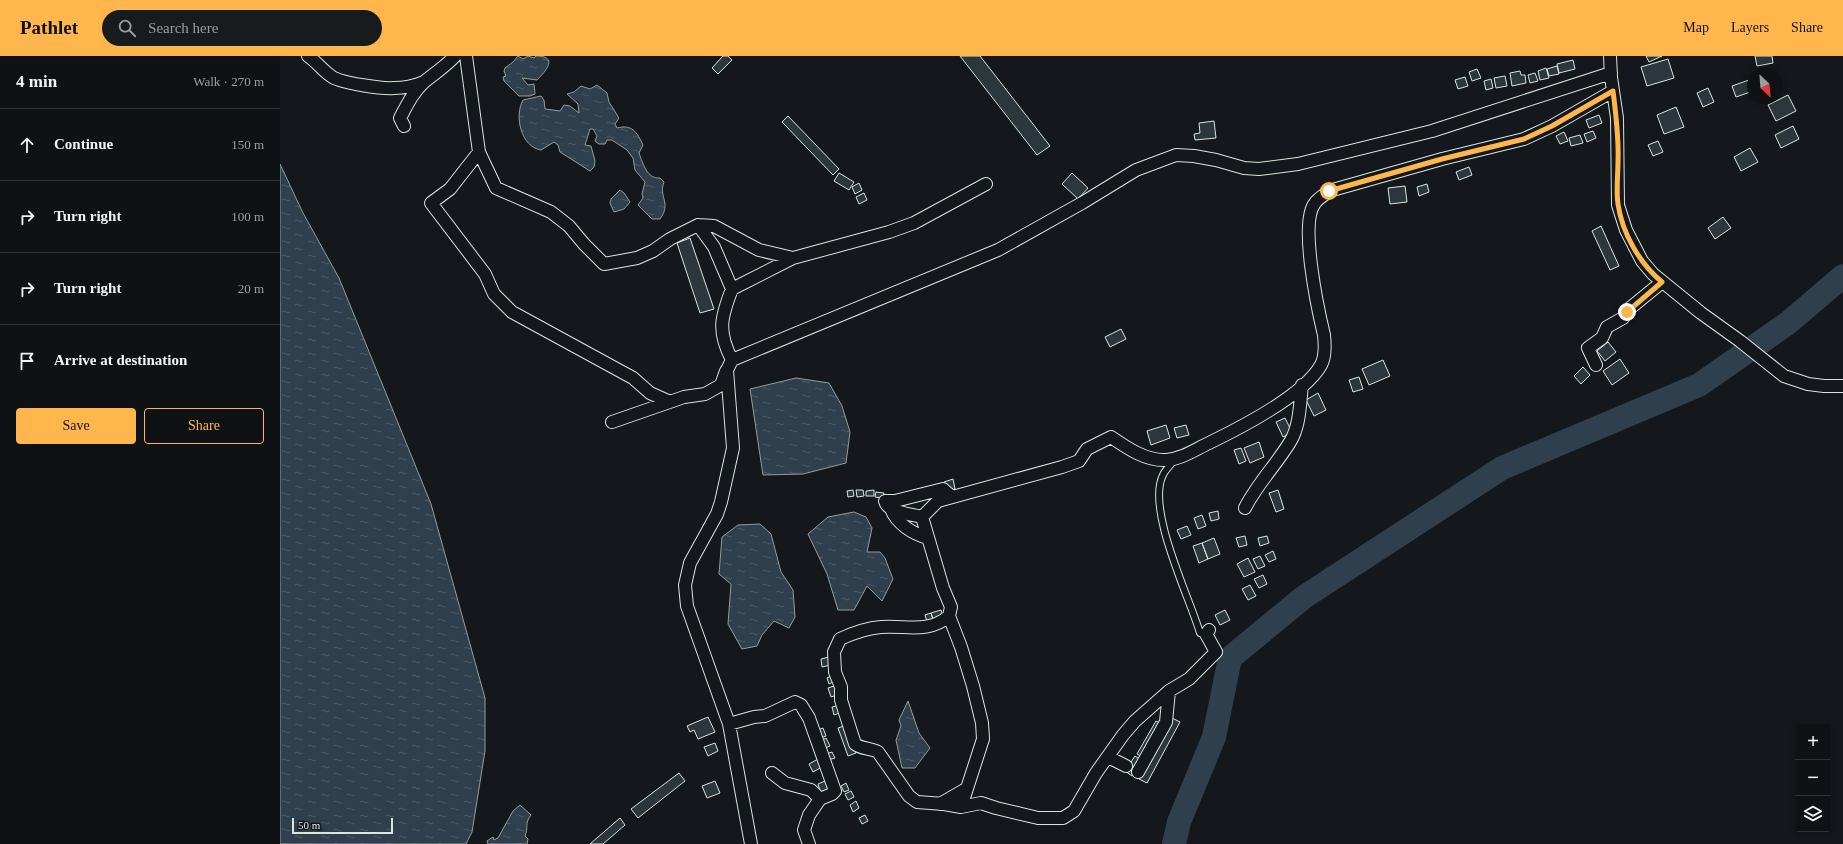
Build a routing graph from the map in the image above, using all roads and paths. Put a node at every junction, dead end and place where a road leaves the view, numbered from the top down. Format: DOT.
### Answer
graph roads {
  1 [pos="308,56"];
  2 [pos="456,56"];
  3 [pos="466,56"];
  4 [pos="1610,56"];
  5 [pos="1611,73"];
  6 [pos="424,82"];
  7 [pos="1613,91"];
  8 [pos="404,126"];
  9 [pos="480,152"];
  10 [pos="986,184"];
  11 [pos="698,225"];
  12 [pos="793,258"];
  13 [pos="1662,282"];
  14 [pos="732,289"];
  15 [pos="729,365"];
  16 [pos="1596,365"];
  17 [pos="1302,385"];
  18 [pos="1843,386"];
  19 [pos="670,402"];
  20 [pos="612,422"];
  21 [pos="1176,458"];
  22 [pos="951,496"];
  23 [pos="1245,508"];
  24 [pos="890,509"];
  25 [pos="922,517"];
  26 [pos="928,538"];
  27 [pos="949,616"];
  28 [pos="1208,632"];
  29 [pos="1169,691"];
  30 [pos="729,724"];
  31 [pos="1108,757"];
  32 [pos="1126,766"];
  33 [pos="1138,772"];
  34 [pos="772,773"];
  35 [pos="966,789"];
  36 [pos="820,799"];
  37 [pos="940,804"];
  38 [pos="961,807"];
  39 [pos="751,844"];
  40 [pos="809,844"];
  1 -- 6 [label="street"];
  2 -- 6 [label="street"];
  3 -- 9 [label="street"];
  4 -- 5 [label="street"];
  5 -- 7 [label="street"];
  5 -- 15 [label="street"];
  6 -- 8 [label="street"];
  7 -- 13 [label="street"];
  7 -- 17 [label="street"];
  9 -- 11 [label="street"];
  9 -- 19 [label="street"];
  10 -- 12 [label="street"];
  11 -- 12 [label="street"];
  11 -- 14 [label="street"];
  12 -- 14 [label="street"];
  13 -- 16 [label="street"];
  13 -- 18 [label="street"];
  14 -- 15 [label="street"];
  15 -- 19 [label="street"];
  15 -- 30 [label="street"];
  17 -- 21 [label="street"];
  17 -- 23 [label="street"];
  19 -- 20 [label="street"];
  21 -- 22 [label="street"];
  21 -- 28 [label="lane"];
  22 -- 24 [label="street"];
  22 -- 25 [label="street"];
  24 -- 25 [label="street"];
  24 -- 26 [label="street"];
  25 -- 26 [label="street"];
  26 -- 27 [label="street"];
  27 -- 35 [label="street"];
  27 -- 37 [label="street"];
  28 -- 29 [label="street"];
  29 -- 31 [label="street"];
  29 -- 33 [label="street"];
  30 -- 36 [label="street"];
  30 -- 39 [label="street"];
  31 -- 32 [label="street"];
  31 -- 38 [label="street"];
  34 -- 36 [label="street"];
  35 -- 37 [label="street"];
  35 -- 38 [label="street"];
  36 -- 40 [label="street"];
  37 -- 38 [label="street"];
}
